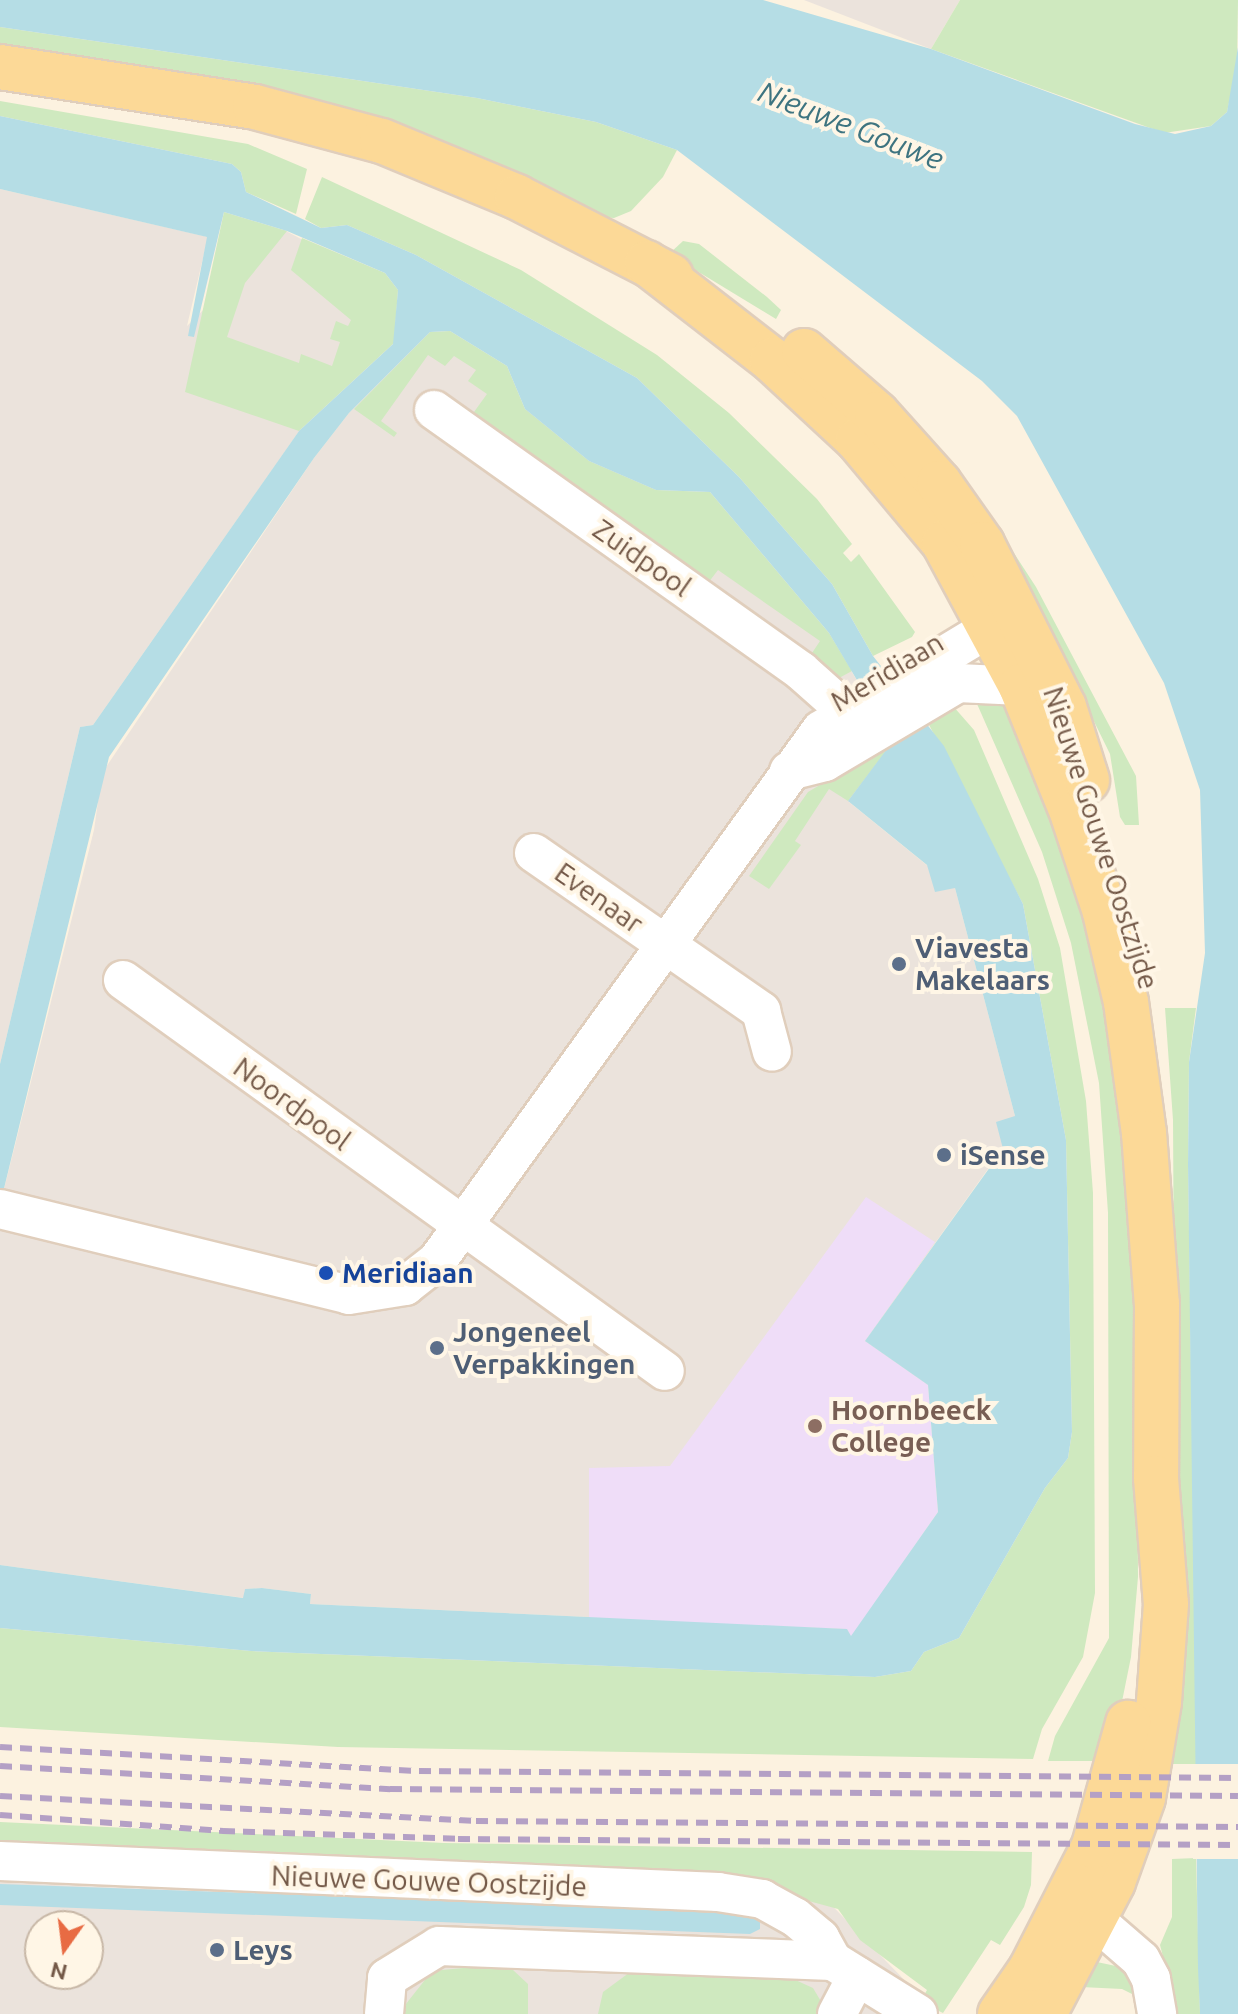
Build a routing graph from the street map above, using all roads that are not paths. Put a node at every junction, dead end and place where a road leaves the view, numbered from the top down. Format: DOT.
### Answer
graph roads {
  1 [pos="0,67"];
  2 [pos="434,410"];
  3 [pos="997,616"];
  4 [pos="930,669"];
  5 [pos="1021,686"];
  6 [pos="850,709"];
  7 [pos="534,853"];
  8 [pos="664,943"];
  9 [pos="123,980"];
  10 [pos="772,1052"];
  11 [pos="2,1209"];
  12 [pos="461,1229"];
  13 [pos="1157,1304"];
  14 [pos="665,1371"];
  15 [pos="0,1861"];
  16 [pos="1083,1909"];
  17 [pos="845,1968"];
  18 [pos="384,2014"];
  19 [pos="837,2014"];
  20 [pos="918,2014"];
  21 [pos="1000,2014"];
  22 [pos="1044,2014"];
  23 [pos="1157,2014"];
  1 -- 3 [label="main road, Nieuwe Gouwe Oostzijde"];
  2 -- 6 [label="street, Zuidpool"];
  3 -- 4 [label="street, Meridiaan"];
  3 -- 5 [label="main road, Nieuwe Gouwe Oostzijde"];
  3 -- 13 [label="main road, Nieuwe Gouwe Oostzijde"];
  4 -- 5 [label="street"];
  4 -- 6 [label="street, Meridiaan"];
  5 -- 13 [label="main road, Nieuwe Gouwe Oostzijde"];
  6 -- 8 [label="street, Meridiaan"];
  7 -- 8 [label="street, Evenaar"];
  8 -- 10 [label="street, Evenaar"];
  8 -- 12 [label="street, Meridiaan"];
  9 -- 12 [label="street, Noordpool"];
  11 -- 12 [label="street, Meridiaan"];
  12 -- 14 [label="street, Noordpool"];
  13 -- 16 [label="main road, Nieuwe Gouwe Oostzijde"];
  15 -- 17 [label="street, Nieuwe Gouwe Oostzijde"];
  16 -- 21 [label="main road, Nieuwe Gouwe Oostzijde"];
  16 -- 22 [label="main road, Nieuwe Gouwe Oostzijde"];
  16 -- 23 [label="street"];
  17 -- 18 [label="street, Nieuwe Gouwe Oostzijde"];
  17 -- 19 [label="street"];
  17 -- 20 [label="street, Nieuwe Gouwe Oostzijde"];
}
